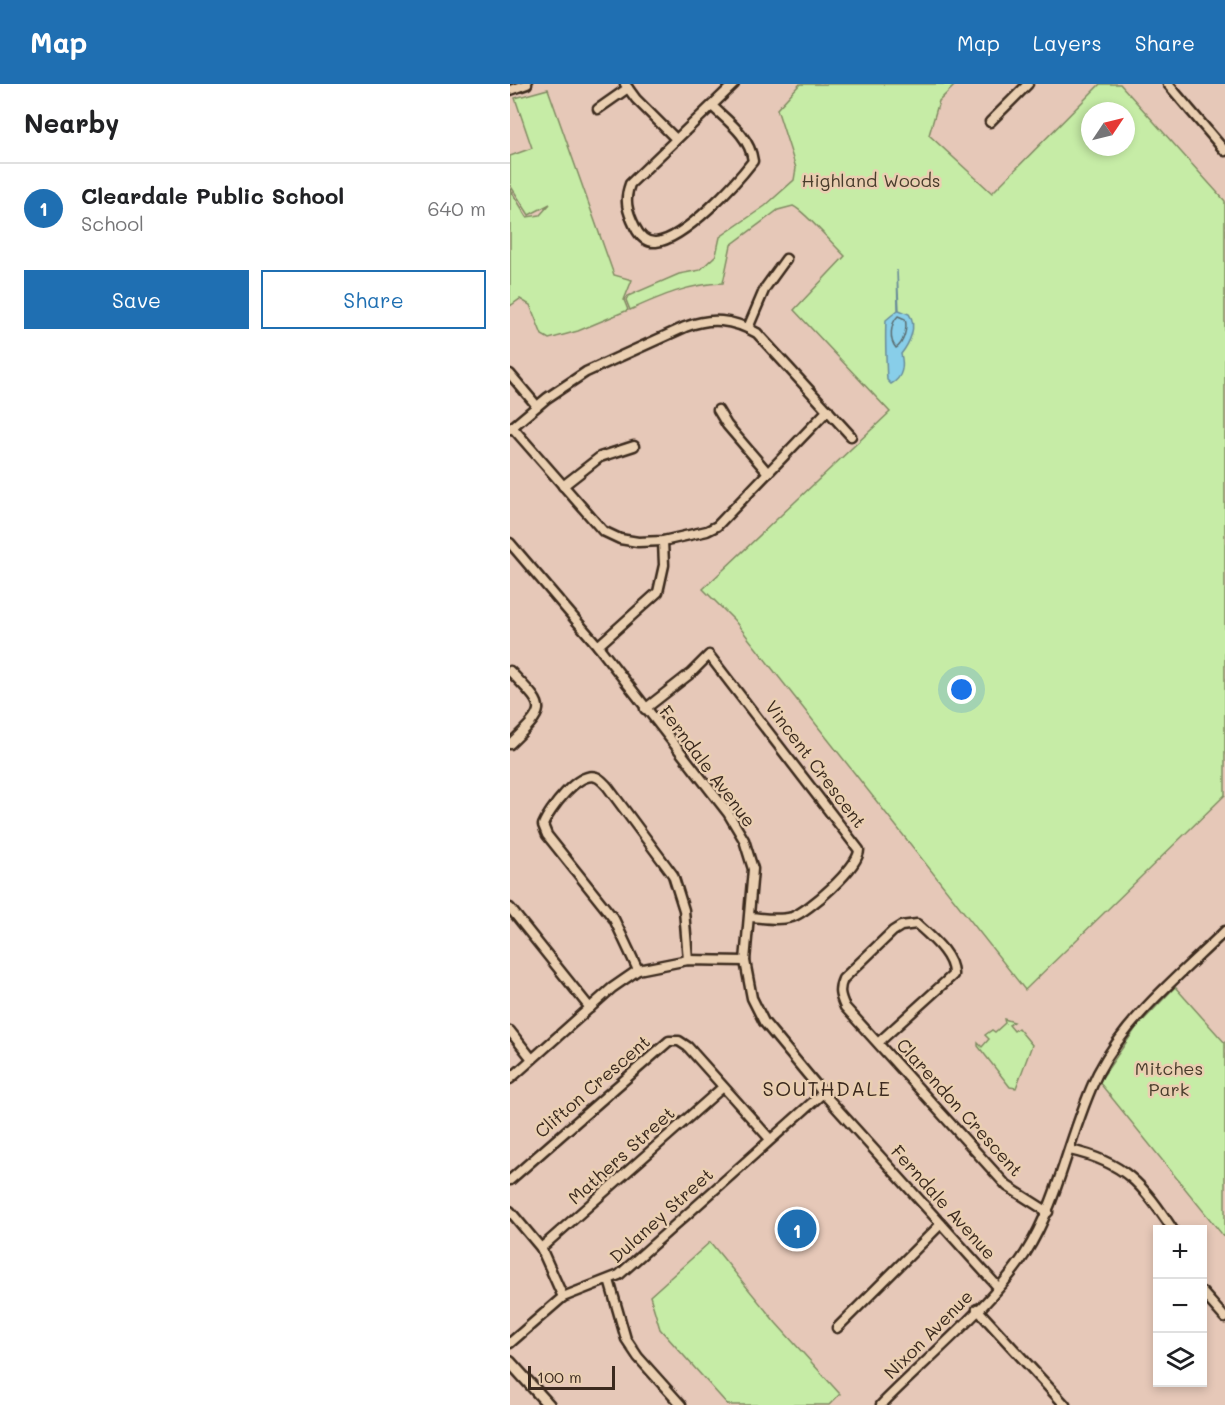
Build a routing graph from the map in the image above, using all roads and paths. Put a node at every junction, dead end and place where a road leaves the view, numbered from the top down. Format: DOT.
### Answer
graph roads {
  1 [pos="527,84"];
  2 [pos="734,84"];
  3 [pos="1028,84"];
  4 [pos="1168,84"];
  5 [pos="627,86"];
  6 [pos="510,90"];
  7 [pos="712,106"];
  8 [pos="598,110"];
  9 [pos="990,122"];
  10 [pos="675,138"];
  11 [pos="1225,151"];
  12 [pos="786,259"];
  13 [pos="748,328"];
  14 [pos="510,374"];
  15 [pos="537,406"];
  16 [pos="718,410"];
  17 [pos="828,410"];
  18 [pos="511,428"];
  19 [pos="851,436"];
  20 [pos="634,446"];
  21 [pos="768,473"];
  22 [pos="563,486"];
  23 [pos="663,541"];
  24 [pos="510,543"];
  25 [pos="598,646"];
  26 [pos="510,670"];
  27 [pos="645,709"];
  28 [pos="510,744"];
  29 [pos="510,908"];
  30 [pos="750,917"];
  31 [pos="1225,931"];
  32 [pos="688,960"];
  33 [pos="745,961"];
  34 [pos="638,970"];
  35 [pos="590,1008"];
  36 [pos="510,1031"];
  37 [pos="879,1042"];
  38 [pos="532,1059"];
  39 [pos="510,1079"];
  40 [pos="723,1087"];
  41 [pos="823,1093"];
  42 [pos="770,1139"];
  43 [pos="1070,1150"];
  44 [pos="510,1180"];
  45 [pos="510,1211"];
  46 [pos="1048,1212"];
  47 [pos="941,1224"];
  48 [pos="1169,1225"];
  49 [pos="542,1248"];
  50 [pos="609,1280"];
  51 [pos="998,1287"];
  52 [pos="563,1297"];
  53 [pos="1207,1297"];
  54 [pos="977,1310"];
  55 [pos="1225,1318"];
  56 [pos="837,1328"];
  57 [pos="510,1343"];
  58 [pos="510,1362"];
  59 [pos="891,1402"];
  60 [pos="549,1405"];
  61 [pos="681,1405"];
  62 [pos="881,1405"];
  63 [pos="1065,1405"];
  1 -- 6 [label="street"];
  2 -- 7 [label="street"];
  3 -- 9 [label="street"];
  4 -- 11 [label="street"];
  5 -- 8 [label="street"];
  5 -- 10 [label="street"];
  7 -- 10 [label="street"];
  7 -- 10 [label="street"];
  12 -- 13 [label="street"];
  13 -- 15 [label="street"];
  13 -- 17 [label="street"];
  14 -- 15 [label="street"];
  15 -- 18 [label="street"];
  16 -- 21 [label="street"];
  17 -- 19 [label="street"];
  17 -- 21 [label="street"];
  18 -- 22 [label="street"];
  20 -- 22 [label="street"];
  21 -- 23 [label="street"];
  22 -- 23 [label="street"];
  23 -- 25 [label="street"];
  24 -- 25 [label="street, Ferndale Avenue"];
  25 -- 27 [label="street, Ferndale Avenue"];
  26 -- 28 [label="street"];
  27 -- 30 [label="street, Ferndale Avenue"];
  27 -- 30 [label="street, Vincent Crescent"];
  29 -- 35 [label="street"];
  30 -- 33 [label="street, Ferndale Avenue"];
  31 -- 43 [label="street, Nixon Avenue"];
  32 -- 33 [label="street"];
  32 -- 34 [label="street"];
  32 -- 34 [label="street"];
  33 -- 41 [label="street, Ferndale Avenue"];
  34 -- 35 [label="street"];
  35 -- 38 [label="street"];
  36 -- 38 [label="street"];
  37 -- 37 [label="street, Clarendon Crescent"];
  37 -- 46 [label="street, Clarendon Crescent"];
  38 -- 39 [label="street"];
  40 -- 42 [label="street, Clifton Crescent"];
  40 -- 44 [label="street, Clifton Crescent"];
  40 -- 49 [label="street, Mathers Street"];
  41 -- 42 [label="street, Dulaney Street"];
  41 -- 47 [label="street, Ferndale Avenue"];
  42 -- 50 [label="street, Dulaney Street"];
  43 -- 46 [label="street, Nixon Avenue"];
  43 -- 48 [label="street"];
  45 -- 49 [label="street"];
  46 -- 51 [label="street, Nixon Avenue"];
  47 -- 51 [label="street, Ferndale Avenue"];
  47 -- 56 [label="street"];
  49 -- 52 [label="street"];
  50 -- 52 [label="street, Dulaney Street"];
  50 -- 61 [label="street"];
  51 -- 54 [label="street, Nixon Avenue"];
  52 -- 57 [label="street, Dulaney Street"];
  53 -- 55 [label="street"];
  54 -- 59 [label="street, Nixon Avenue"];
  54 -- 63 [label="street"];
  58 -- 60 [label="main road"];
  59 -- 62 [label="street, Nixon Avenue"];
}
